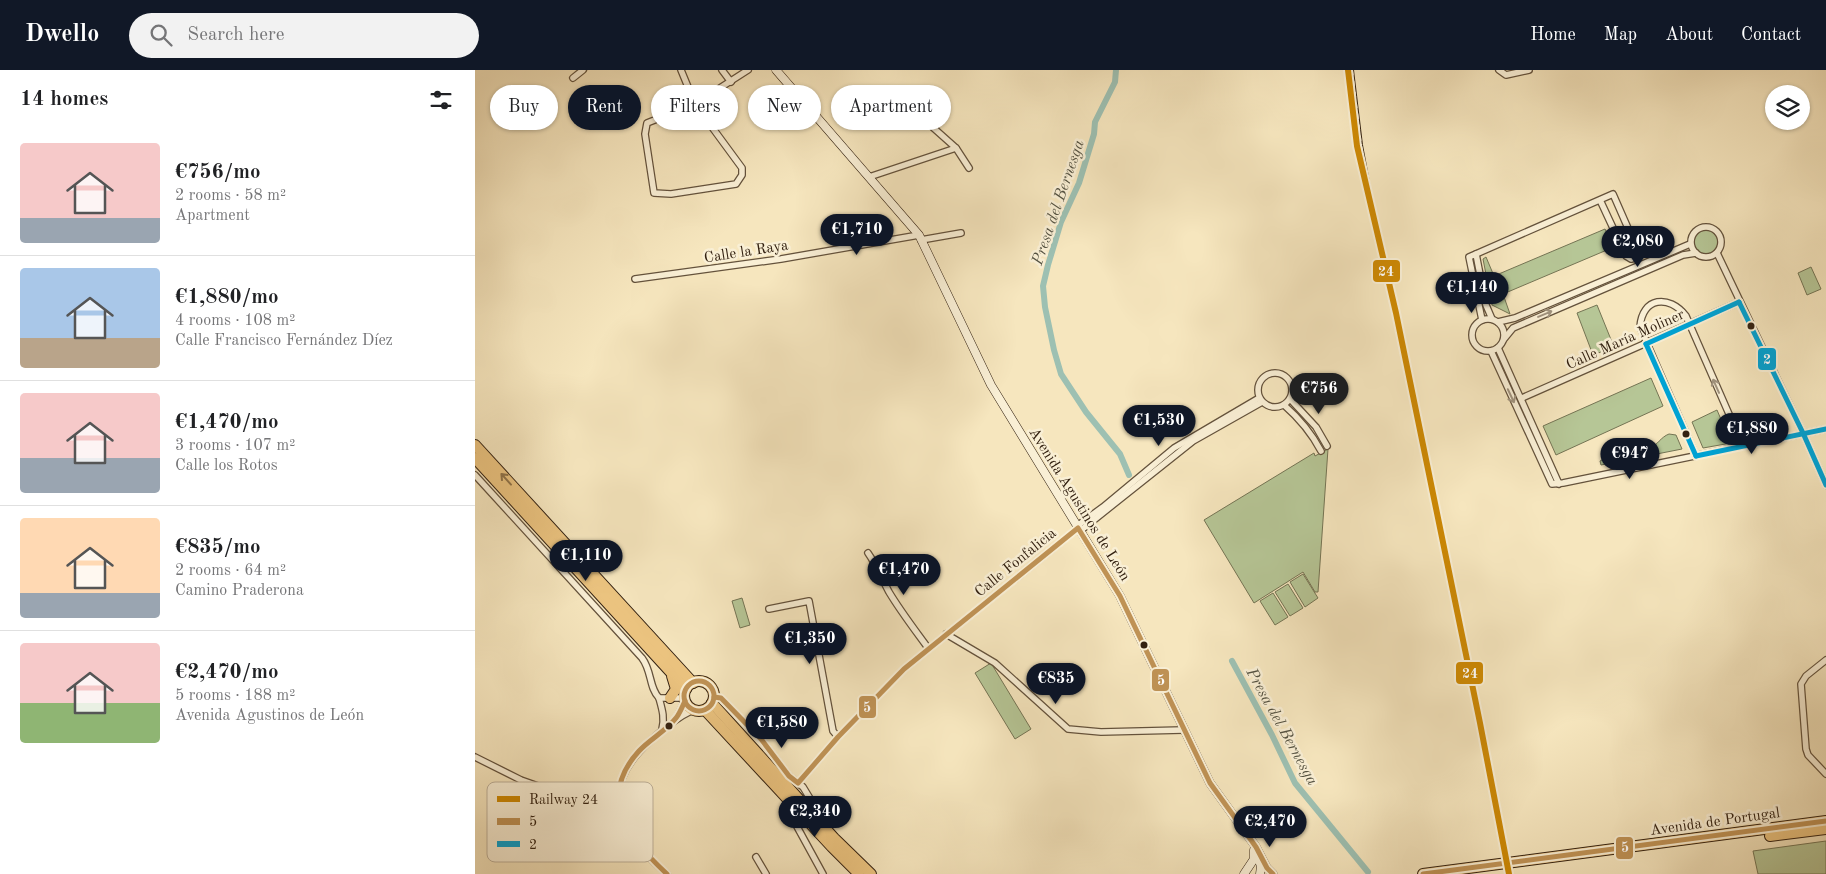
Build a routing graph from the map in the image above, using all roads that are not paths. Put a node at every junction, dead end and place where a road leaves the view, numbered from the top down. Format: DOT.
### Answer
graph roads {
  1 [pos="583,70"];
  2 [pos="681,70"];
  3 [pos="722,70"];
  4 [pos="748,70"];
  5 [pos="776,70"];
  6 [pos="1499,70"];
  7 [pos="1529,70"];
  8 [pos="573,78"];
  9 [pos="731,82"];
  10 [pos="687,85"];
  11 [pos="726,85"];
  12 [pos="695,104"];
  13 [pos="935,130"];
  14 [pos="955,148"];
  15 [pos="969,168"];
  16 [pos="869,177"];
  17 [pos="1600,200"];
  18 [pos="961,233"];
  19 [pos="920,238"];
  20 [pos="1690,244"];
  21 [pos="1695,253"];
  22 [pos="1717,253"];
  23 [pos="1476,254"];
  24 [pos="635,279"];
  25 [pos="1739,302"];
  26 [pos="1481,320"];
  27 [pos="1495,321"];
  28 [pos="1689,324"];
  29 [pos="1504,338"];
  30 [pos="1646,344"];
  31 [pos="1498,348"];
  32 [pos="1491,351"];
  33 [pos="1521,398"];
  34 [pos="1261,400"];
  35 [pos="1290,400"];
  36 [pos="1284,405"];
  37 [pos="1826,429"];
  38 [pos="1803,434"];
  39 [pos="475,445"];
  40 [pos="1327,446"];
  41 [pos="1743,446"];
  42 [pos="1321,451"];
  43 [pos="1696,456"];
  44 [pos="475,458"];
  45 [pos="475,475"];
  46 [pos="1559,484"];
  47 [pos="1826,486"];
  48 [pos="1078,528"];
  49 [pos="868,553"];
  50 [pos="769,609"];
  51 [pos="946,634"];
  52 [pos="928,648"];
  53 [pos="1826,660"];
  54 [pos="670,670"];
  55 [pos="687,693"];
  56 [pos="664,698"];
  57 [pos="710,703"];
  58 [pos="693,710"];
  59 [pos="677,718"];
  60 [pos="662,730"];
  61 [pos="1183,730"];
  62 [pos="839,737"];
  63 [pos="475,757"];
  64 [pos="1826,774"];
  65 [pos="527,782"];
  66 [pos="621,782"];
  67 [pos="798,783"];
  68 [pos="789,812"];
  69 [pos="1826,821"];
  70 [pos="1826,828"];
  71 [pos="834,838"];
  72 [pos="1249,839"];
  73 [pos="1254,850"];
  74 [pos="756,857"];
  75 [pos="653,861"];
  76 [pos="1519,864"];
  77 [pos="1493,868"];
  78 [pos="667,874"];
  79 [pos="766,874"];
  80 [pos="823,874"];
  81 [pos="859,874"];
  82 [pos="871,874"];
  83 [pos="1244,874"];
  84 [pos="1260,874"];
  85 [pos="1273,874"];
  86 [pos="1423,874"];
  87 [pos="1473,874"];
  1 -- 8 [label="street"];
  2 -- 10 [label="street"];
  3 -- 9 [label="street"];
  4 -- 9 [label="street"];
  5 -- 16 [label="street, Avenida Agustinos de León"];
  6 -- 7 [label="street"];
  9 -- 11 [label="street"];
  12 -- 12 [label="street"];
  13 -- 14 [label="street"];
  14 -- 15 [label="street"];
  14 -- 16 [label="street"];
  16 -- 19 [label="street, Avenida Agustinos de León"];
  17 -- 17 [label="street"];
  17 -- 23 [label="street"];
  18 -- 19 [label="street, Calle la Raya"];
  19 -- 24 [label="street, Calle la Raya"];
  19 -- 48 [label="street, Avenida Agustinos de León"];
  20 -- 21 [label="street"];
  20 -- 22 [label="street"];
  20 -- 27 [label="street"];
  21 -- 22 [label="street"];
  29 -- 21 [label="street, one-way"];
  22 -- 25 [label="street"];
  23 -- 26 [label="street"];
  23 -- 27 [label="street"];
  25 -- 28 [label="street, Calle María Moliner"];
  25 -- 38 [label="street"];
  26 -- 27 [label="street"];
  26 -- 32 [label="street"];
  27 -- 29 [label="street"];
  28 -- 30 [label="street, Calle María Moliner"];
  28 -- 30 [label="street"];
  41 -- 28 [label="street, one-way"];
  29 -- 31 [label="street"];
  30 -- 33 [label="street, Calle María Moliner"];
  30 -- 43 [label="street"];
  31 -- 32 [label="street"];
  31 -- 33 [label="street"];
  32 -- 46 [label="street, one-way"];
  33 -- 46 [label="street"];
  34 -- 35 [label="street"];
  34 -- 36 [label="street"];
  34 -- 48 [label="street, Calle Fonfalicia"];
  35 -- 36 [label="street"];
  35 -- 40 [label="street"];
  36 -- 42 [label="street"];
  37 -- 38 [label="street"];
  38 -- 41 [label="street"];
  38 -- 47 [label="street"];
  55 -- 39 [label="highway, one-way"];
  41 -- 43 [label="street"];
  43 -- 46 [label="street"];
  44 -- 54 [label="highway"];
  45 -- 56 [label="street"];
  48 -- 51 [label="street, Calle Fonfalicia"];
  48 -- 61 [label="street, Avenida Agustinos de León"];
  49 -- 52 [label="street"];
  50 -- 62 [label="street"];
  51 -- 52 [label="street, Calle Fonfalicia"];
  51 -- 61 [label="street"];
  52 -- 62 [label="street, Calle Fonfalicia"];
  53 -- 64 [label="street"];
  54 -- 55 [label="highway"];
  54 -- 56 [label="highway"];
  55 -- 56 [label="street"];
  55 -- 57 [label="highway"];
  55 -- 58 [label="highway"];
  55 -- 59 [label="street"];
  56 -- 60 [label="street"];
  57 -- 58 [label="highway"];
  57 -- 67 [label="street"];
  57 -- 71 [label="highway"];
  57 -- 81 [label="highway"];
  58 -- 59 [label="street"];
  59 -- 60 [label="street"];
  60 -- 66 [label="street"];
  61 -- 72 [label="street, Avenida Agustinos de León"];
  62 -- 67 [label="street, Calle Fonfalicia"];
  63 -- 65 [label="street"];
  67 -- 71 [label="street"];
  68 -- 80 [label="street"];
  69 -- 76 [label="highway, Avenida de Portugal"];
  70 -- 76 [label="highway, Avenida de Portugal"];
  71 -- 82 [label="highway"];
  72 -- 73 [label="street, Avenida Agustinos de León"];
  72 -- 85 [label="street, Avenida Agustinos de León"];
  73 -- 83 [label="street"];
  73 -- 84 [label="street, Avenida Agustinos de León"];
  74 -- 79 [label="street"];
  75 -- 78 [label="street"];
  76 -- 77 [label="highway"];
  77 -- 86 [label="highway"];
  77 -- 87 [label="highway"];
}
